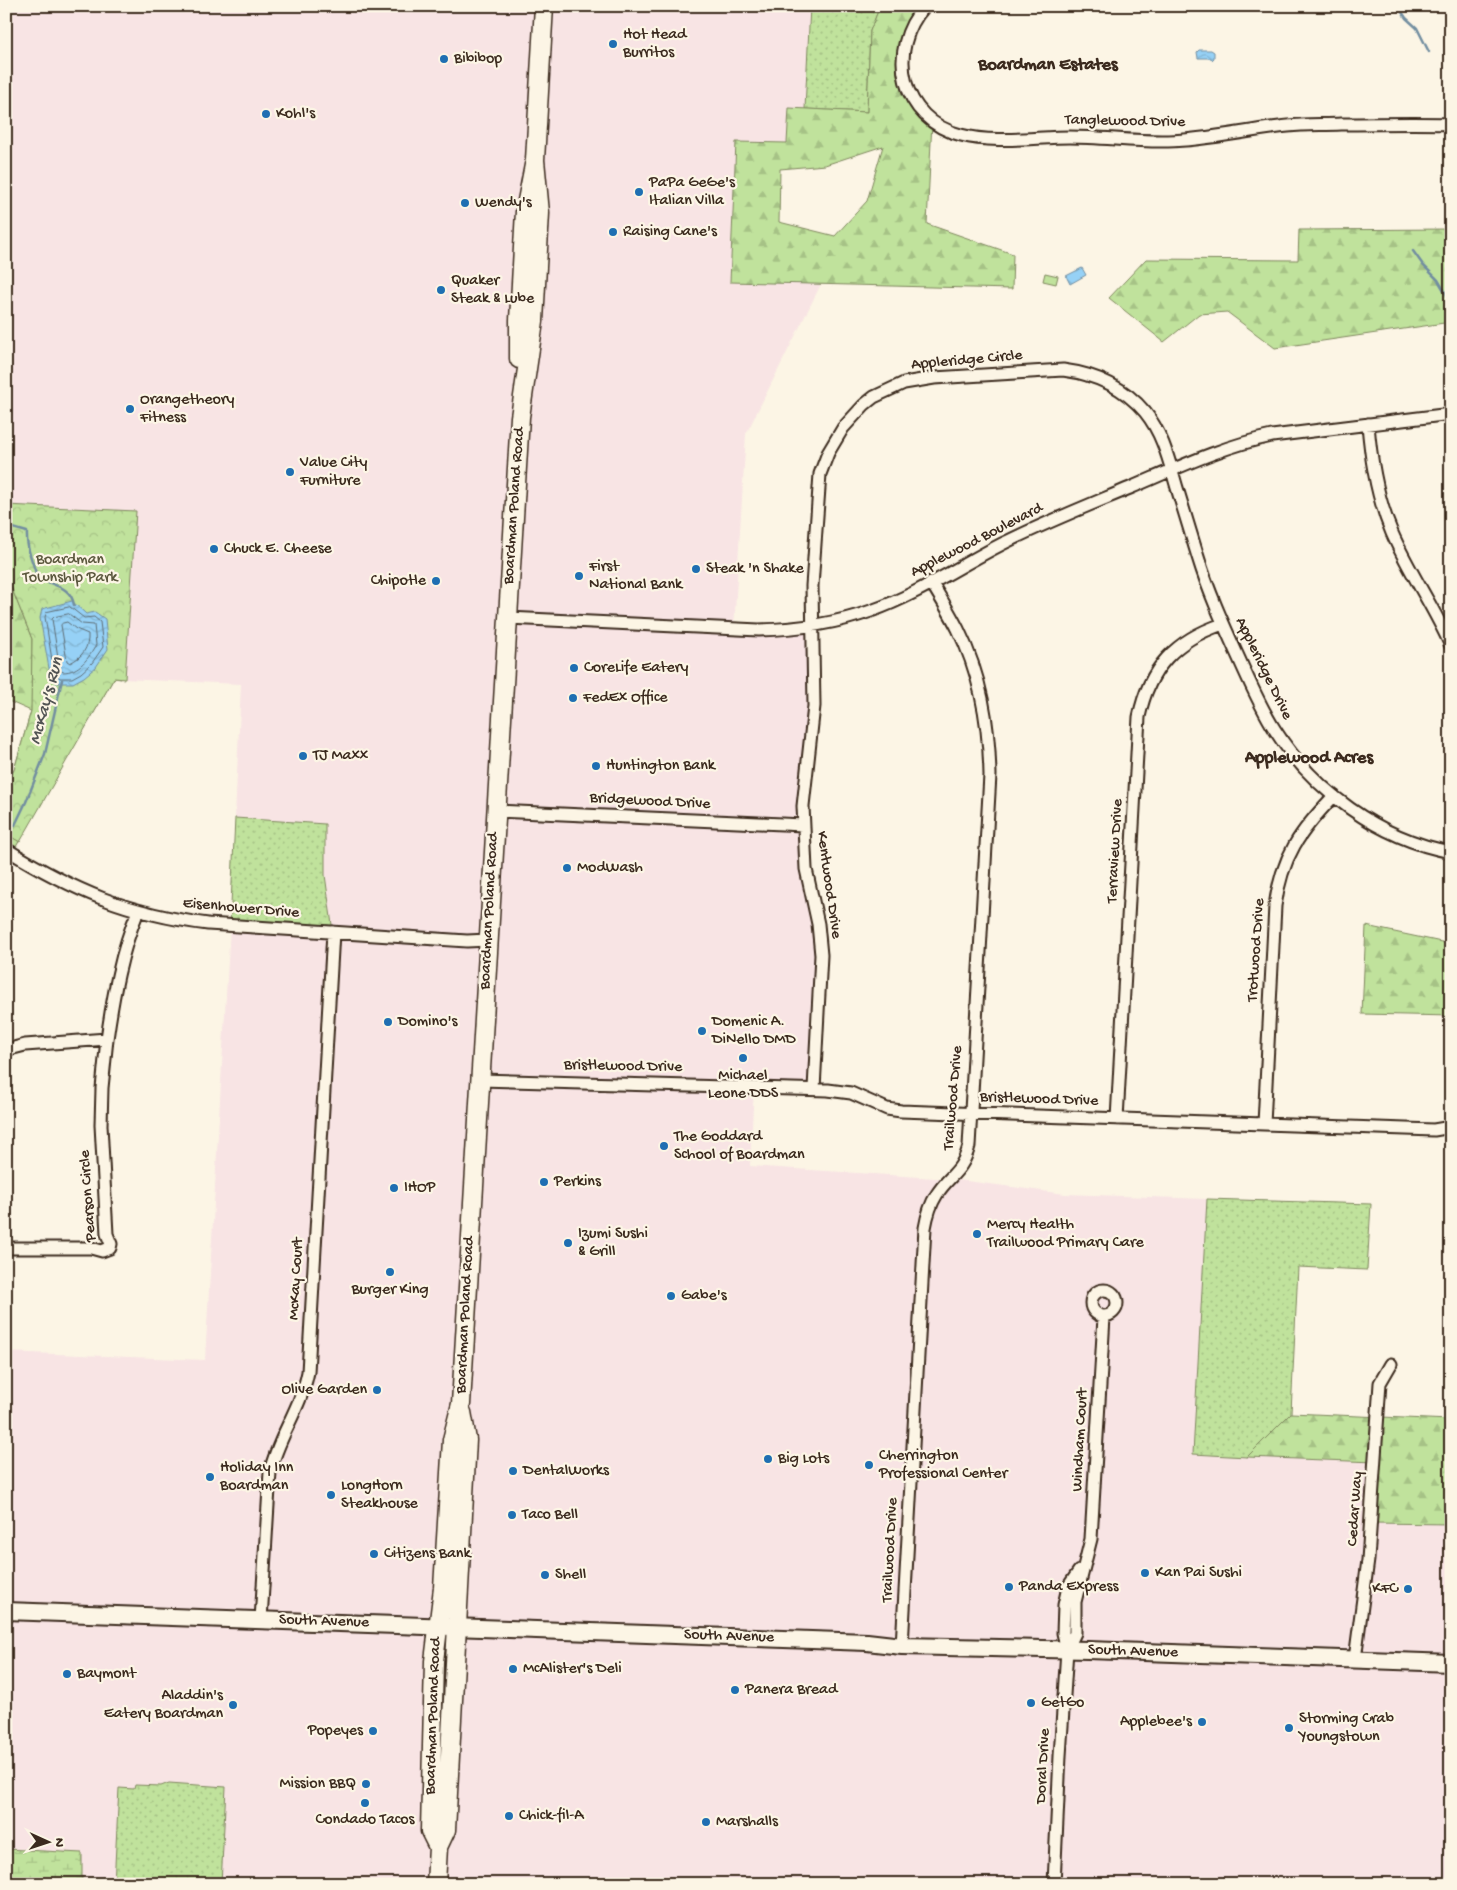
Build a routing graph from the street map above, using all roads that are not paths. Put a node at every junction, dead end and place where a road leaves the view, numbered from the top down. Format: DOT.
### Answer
graph roads {
  1 [pos="544,6"];
  2 [pos="925,6"];
  3 [pos="1451,124"];
  4 [pos="1451,414"];
  5 [pos="1368,424"];
  6 [pos="1172,470"];
  7 [pos="931,582"];
  8 [pos="508,618"];
  9 [pos="1223,624"];
  10 [pos="813,625"];
  11 [pos="1451,646"];
  12 [pos="1334,796"];
  13 [pos="496,811"];
  14 [pos="803,825"];
  15 [pos="6,849"];
  16 [pos="1451,852"];
  17 [pos="138,911"];
  18 [pos="333,932"];
  19 [pos="488,940"];
  20 [pos="107,1039"];
  21 [pos="6,1050"];
  22 [pos="480,1080"];
  23 [pos="814,1089"];
  24 [pos="972,1114"];
  25 [pos="1117,1119"];
  26 [pos="1264,1124"];
  27 [pos="1451,1128"];
  28 [pos="6,1248"];
  29 [pos="1104,1317"];
  30 [pos="1391,1364"];
  31 [pos="461,1404"];
  32 [pos="6,1611"];
  33 [pos="261,1620"];
  34 [pos="438,1626"];
  35 [pos="456,1627"];
  36 [pos="902,1646"];
  37 [pos="1067,1650"];
  38 [pos="1355,1659"];
  39 [pos="1451,1663"];
  40 [pos="438,1847"];
  41 [pos="436,1884"];
  42 [pos="1054,1884"];
  1 -- 8 [label="main road, Boardman Poland Road"];
  2 -- 3 [label="street, Tanglewood Drive"];
  4 -- 5 [label="street, Applewood Boulevard"];
  5 -- 6 [label="street, Applewood Boulevard"];
  5 -- 11 [label="street"];
  6 -- 7 [label="street, Applewood Boulevard"];
  6 -- 9 [label="street, Appleridge Drive"];
  6 -- 10 [label="street, Appleridge Circle"];
  7 -- 10 [label="street, Applewood Boulevard"];
  7 -- 24 [label="street, Trailwood Drive"];
  8 -- 10 [label="street, Applewood Boulevard"];
  8 -- 13 [label="main road, Boardman Poland Road"];
  9 -- 12 [label="street, Appleridge Drive"];
  9 -- 25 [label="street, Terraview Drive"];
  10 -- 14 [label="street, Kentwood Drive"];
  12 -- 16 [label="street, Appleridge Drive"];
  12 -- 26 [label="street, Trotwood Drive"];
  13 -- 14 [label="street, Bridgewood Drive"];
  13 -- 19 [label="main road, Boardman Poland Road"];
  14 -- 23 [label="street, Kentwood Drive"];
  15 -- 17 [label="street, Eisenhower Drive"];
  17 -- 18 [label="street, Eisenhower Drive"];
  17 -- 20 [label="street, Pearson Circle"];
  18 -- 19 [label="street, Eisenhower Drive"];
  18 -- 33 [label="street, McKay Court"];
  19 -- 22 [label="main road, Boardman Poland Road"];
  20 -- 21 [label="street"];
  20 -- 28 [label="street, Pearson Circle"];
  22 -- 23 [label="street, Bristlewood Drive"];
  22 -- 31 [label="main road, Boardman Poland Road"];
  23 -- 24 [label="street, Bristlewood Drive"];
  24 -- 25 [label="street, Bristlewood Drive"];
  24 -- 36 [label="street, Trailwood Drive"];
  25 -- 26 [label="street, Bristlewood Drive"];
  26 -- 27 [label="street, Bristlewood Drive"];
  29 -- 37 [label="street, Windham Court"];
  30 -- 38 [label="street, Cedar Way"];
  31 -- 34 [label="main road, Boardman Poland Road"];
  31 -- 35 [label="main road, Boardman Poland Road"];
  32 -- 33 [label="main road, South Avenue"];
  33 -- 34 [label="main road, South Avenue"];
  34 -- 35 [label="main road, South Avenue"];
  34 -- 40 [label="main road, Boardman Poland Road"];
  35 -- 36 [label="main road, South Avenue"];
  35 -- 40 [label="main road, Boardman Poland Road"];
  36 -- 37 [label="main road, South Avenue"];
  37 -- 38 [label="main road, South Avenue"];
  37 -- 42 [label="street, Doral Drive"];
  38 -- 39 [label="main road, South Avenue"];
  40 -- 41 [label="main road, Boardman Poland Road"];
}
